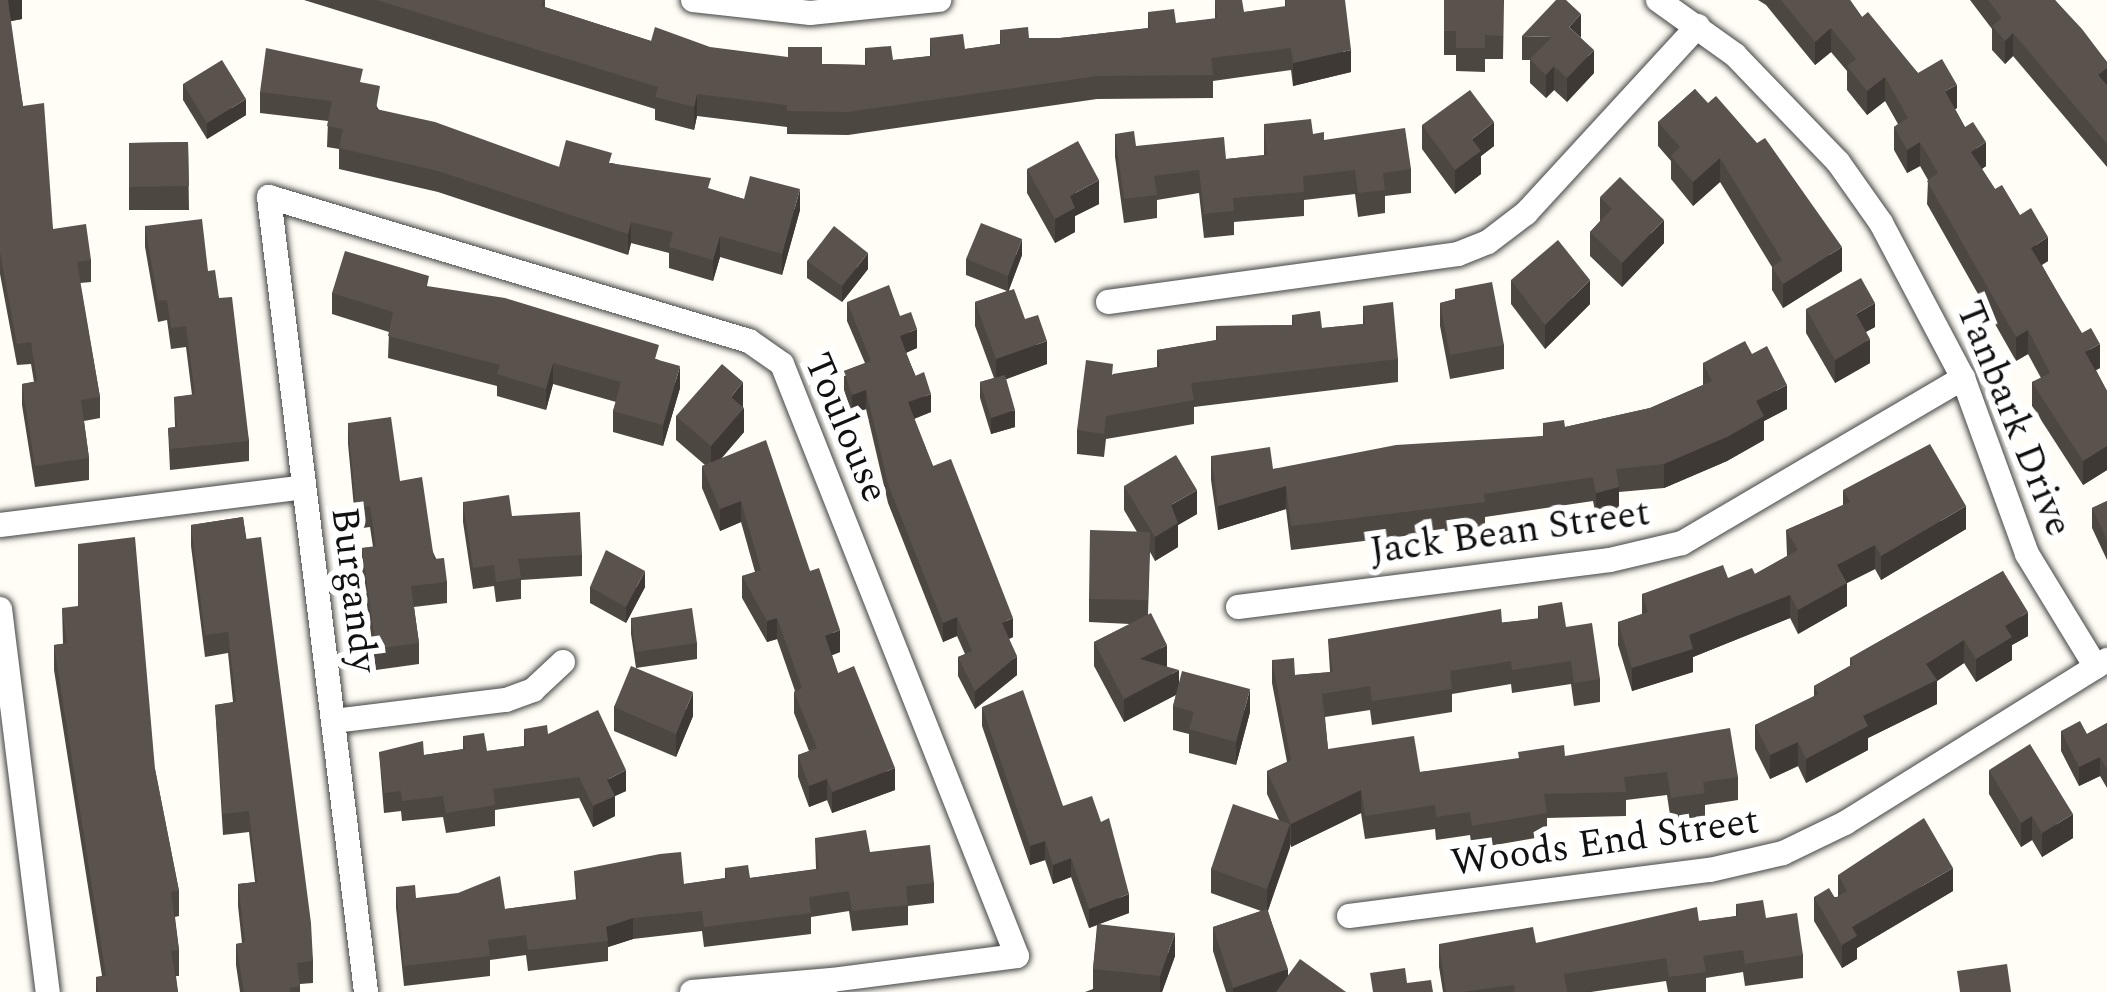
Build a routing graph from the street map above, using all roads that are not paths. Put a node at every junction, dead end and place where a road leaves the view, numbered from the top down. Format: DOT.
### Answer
graph roads {
  1 [pos="693,0"];
  2 [pos="939,0"];
  3 [pos="1658,0"];
  4 [pos="1697,26"];
  5 [pos="269,197"];
  6 [pos="1108,302"];
  7 [pos="1963,378"];
  8 [pos="303,487"];
  9 [pos="0,525"];
  10 [pos="1238,607"];
  11 [pos="0,609"];
  12 [pos="563,662"];
  13 [pos="2101,663"];
  14 [pos="334,721"];
  15 [pos="1349,916"];
  16 [pos="833,980"];
  17 [pos="49,992"];
  18 [pos="366,992"];
  19 [pos="692,992"];
  20 [pos="809,992"];
  1 -- 2 [label="street"];
  3 -- 4 [label="street, Tanbark Drive"];
  4 -- 6 [label="street"];
  4 -- 7 [label="street, Tanbark Drive"];
  5 -- 8 [label="street, Burgandy"];
  5 -- 16 [label="street, Toulouse"];
  7 -- 10 [label="street, Jack Bean Street"];
  7 -- 13 [label="street, Tanbark Drive"];
  8 -- 9 [label="street"];
  8 -- 14 [label="street, Burgandy"];
  11 -- 17 [label="street"];
  12 -- 14 [label="street"];
  13 -- 15 [label="street, Woods End Street"];
  14 -- 18 [label="street, Burgandy"];
  16 -- 19 [label="street"];
  16 -- 20 [label="street"];
}
